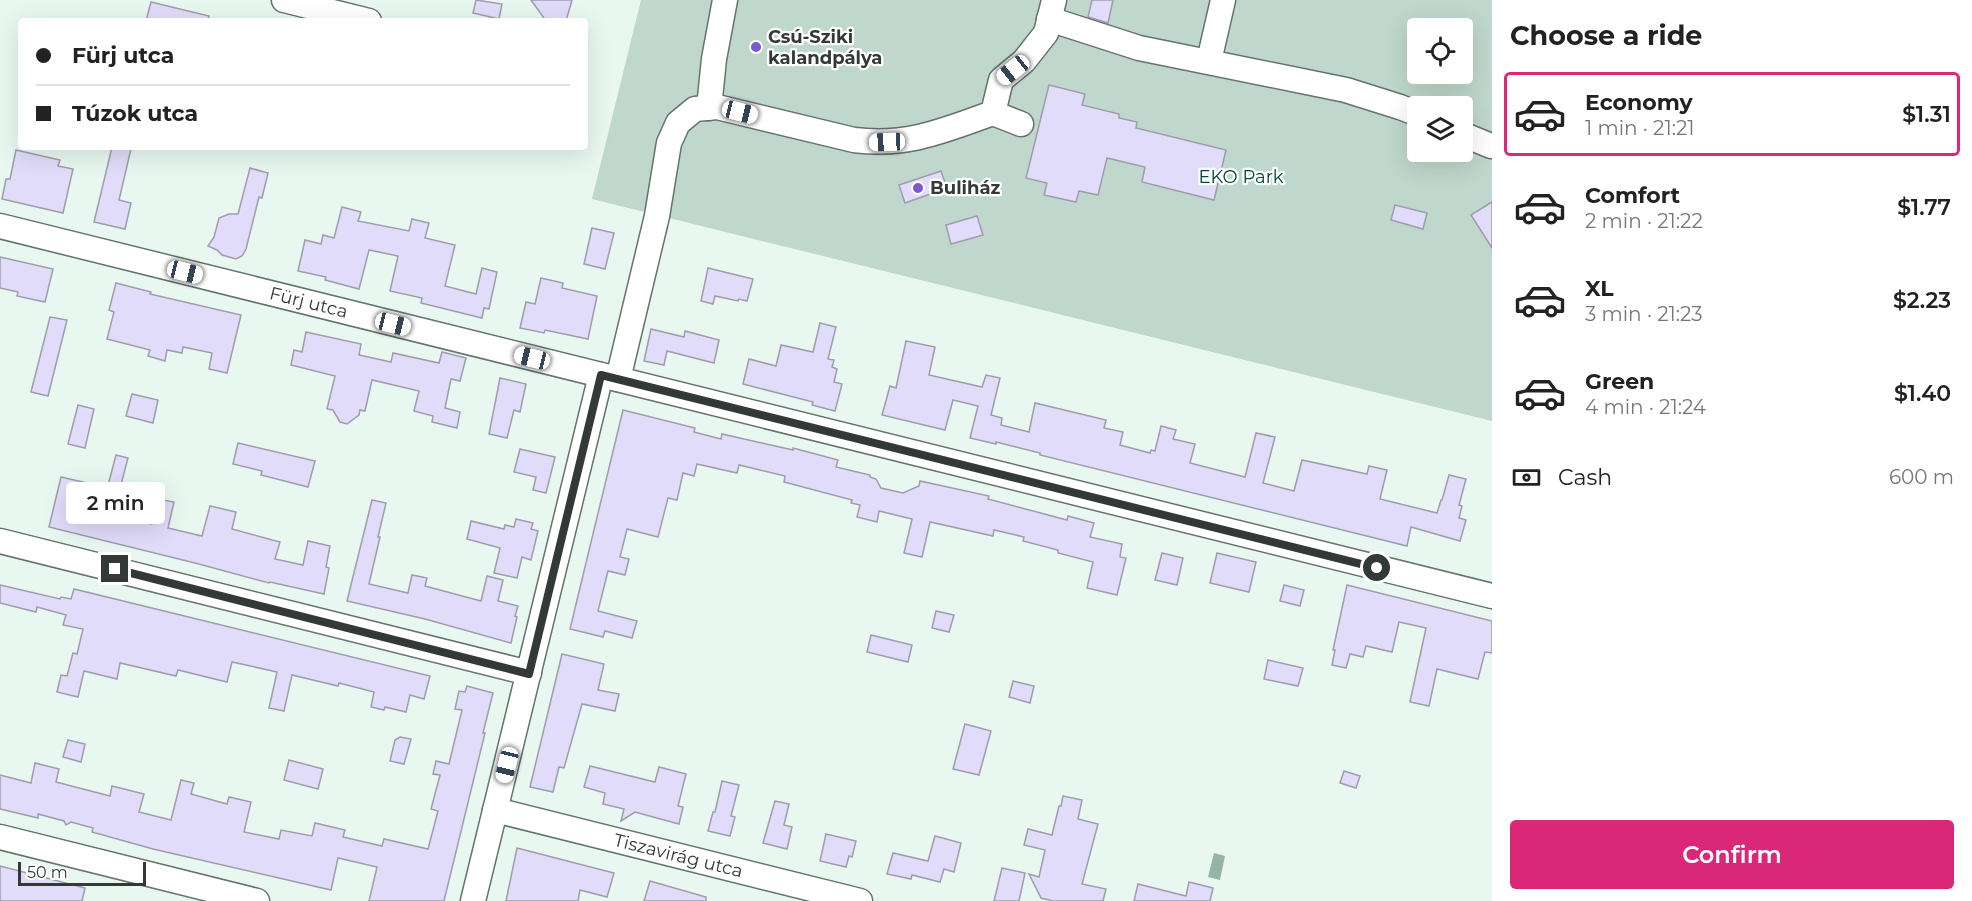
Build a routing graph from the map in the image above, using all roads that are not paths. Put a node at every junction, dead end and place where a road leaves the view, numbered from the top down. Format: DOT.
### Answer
graph roads {
  1 [pos="284,0"];
  2 [pos="725,0"];
  3 [pos="1223,0"];
  4 [pos="1052,9"];
  5 [pos="357,18"];
  6 [pos="1209,61"];
  7 [pos="709,108"];
  8 [pos="1407,109"];
  9 [pos="993,113"];
  10 [pos="1021,124"];
  11 [pos="1473,138"];
  12 [pos="1492,146"];
  13 [pos="0,226"];
  14 [pos="610,377"];
  15 [pos="0,541"];
  16 [pos="1492,596"];
  17 [pos="529,674"];
  18 [pos="495,810"];
  19 [pos="0,837"];
  20 [pos="258,901"];
  21 [pos="473,901"];
  22 [pos="860,901"];
  1 -- 5 [label="street"];
  2 -- 7 [label="street"];
  3 -- 6 [label="street"];
  4 -- 6 [label="street"];
  4 -- 9 [label="street"];
  6 -- 8 [label="street"];
  7 -- 9 [label="street"];
  7 -- 14 [label="street"];
  9 -- 10 [label="street"];
  11 -- 12 [label="street"];
  13 -- 14 [label="street, Fürj utca"];
  14 -- 16 [label="street, Fürj utca"];
  14 -- 17 [label="street"];
  15 -- 17 [label="street"];
  17 -- 18 [label="street"];
  18 -- 21 [label="street"];
  18 -- 22 [label="street, Tiszavirág utca"];
  19 -- 20 [label="street"];
}
